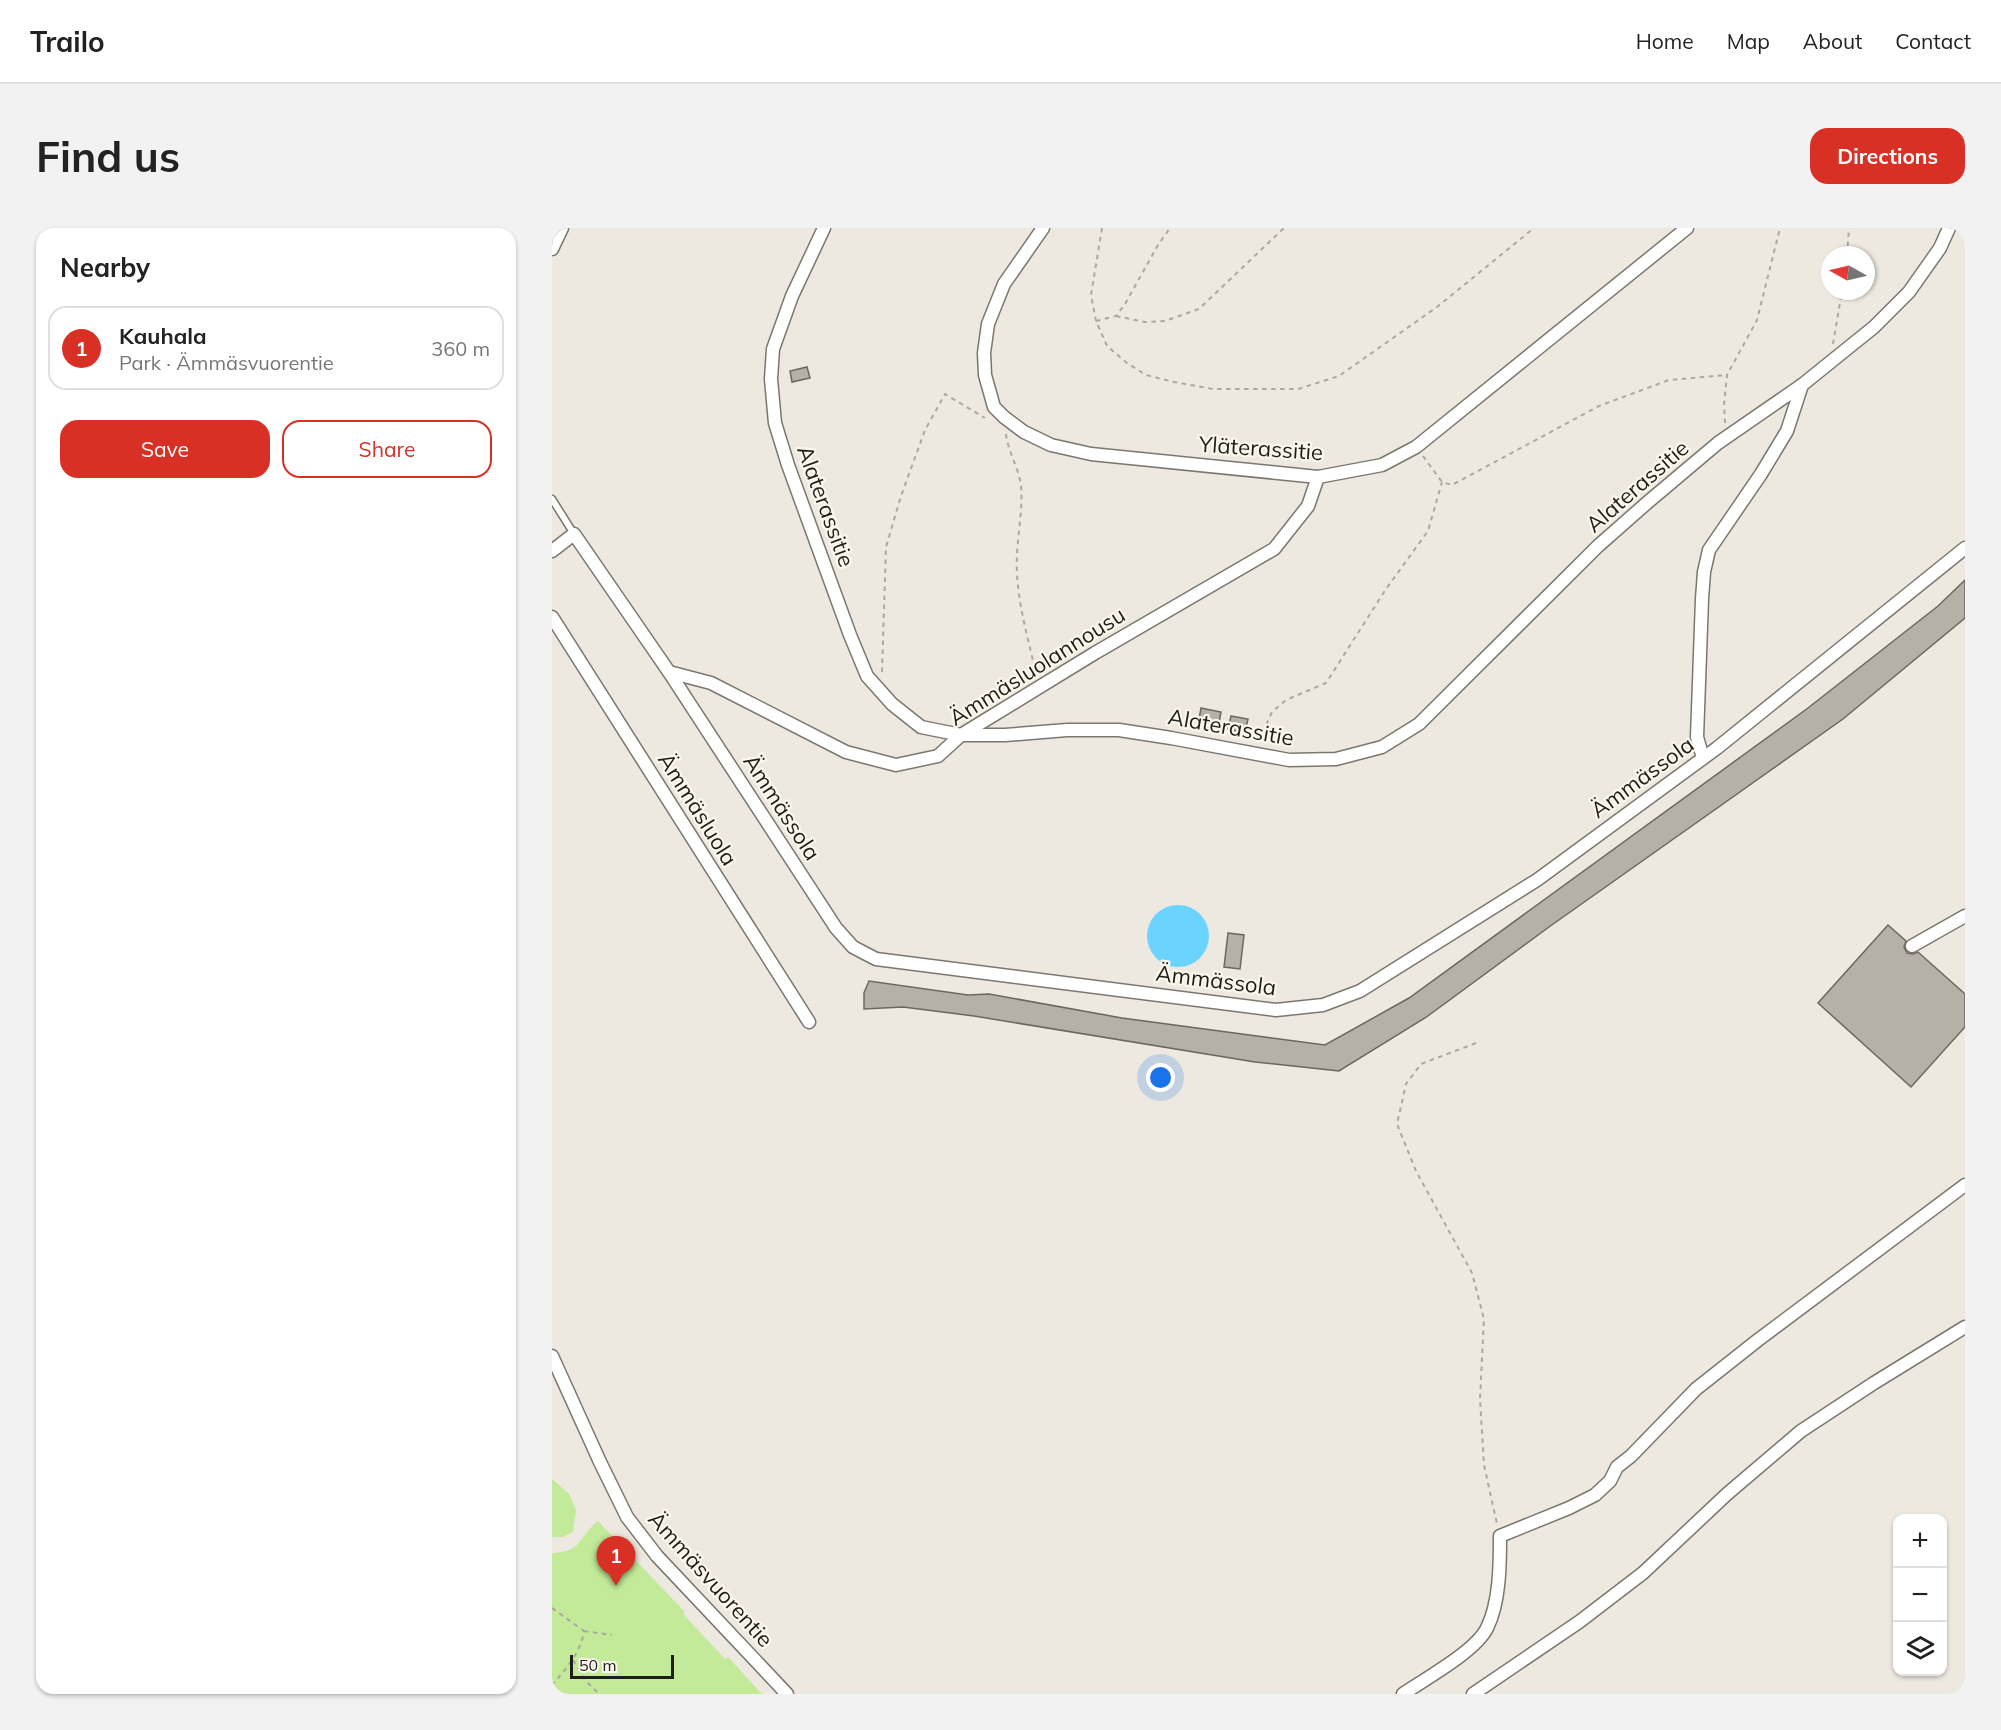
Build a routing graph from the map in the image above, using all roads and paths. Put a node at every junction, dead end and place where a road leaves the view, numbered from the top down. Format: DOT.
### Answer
graph roads {
  1 [pos="562,228"];
  2 [pos="824,228"];
  3 [pos="1043,228"];
  4 [pos="1102,228"];
  5 [pos="1170,228"];
  6 [pos="1284,228"];
  7 [pos="1534,228"];
  8 [pos="1687,228"];
  9 [pos="1780,228"];
  10 [pos="1849,228"];
  11 [pos="1949,228"];
  12 [pos="1848,246"];
  13 [pos="552,249"];
  14 [pos="1840,300"];
  15 [pos="1116,316"];
  16 [pos="1096,321"];
  17 [pos="1830,363"];
  18 [pos="1727,375"];
  19 [pos="1802,385"];
  20 [pos="1004,417"];
  21 [pos="985,418"];
  22 [pos="1725,438"];
  23 [pos="1416,447"];
  24 [pos="1318,477"];
  25 [pos="1442,482"];
  26 [pos="552,499"];
  27 [pos="574,534"];
  28 [pos="1965,548"];
  29 [pos="552,551"];
  30 [pos="552,617"];
  31 [pos="669,672"];
  32 [pos="1039,687"];
  33 [pos="881,691"];
  34 [pos="961,735"];
  35 [pos="1252,754"];
  36 [pos="1703,758"];
  37 [pos="1965,916"];
  38 [pos="1912,946"];
  39 [pos="809,1022"];
  40 [pos="1476,1042"];
  41 [pos="1965,1185"];
  42 [pos="1965,1327"];
  43 [pos="552,1356"];
  44 [pos="1500,1536"];
  45 [pos="552,1608"];
  46 [pos="584,1631"];
  47 [pos="612,1635"];
  48 [pos="573,1660"];
  49 [pos="552,1685"];
  50 [pos="599,1694"];
  51 [pos="788,1694"];
  52 [pos="1403,1694"];
  53 [pos="1473,1694"];
  1 -- 13 [label="street"];
  2 -- 33 [label="street, Alaterassitie"];
  3 -- 20 [label="street, Yläterassitie"];
  4 -- 16 [label="path"];
  5 -- 15 [label="path"];
  6 -- 15 [label="path"];
  7 -- 16 [label="path"];
  8 -- 23 [label="street, Yläterassitie"];
  9 -- 18 [label="path"];
  10 -- 12 [label="path"];
  11 -- 17 [label="street, Alaterassitie"];
  14 -- 17 [label="path"];
  15 -- 16 [label="path"];
  17 -- 19 [label="street, Alaterassitie"];
  18 -- 22 [label="path"];
  18 -- 25 [label="path"];
  19 -- 22 [label="street, Alaterassitie"];
  19 -- 36 [label="street"];
  20 -- 24 [label="street, Yläterassitie"];
  20 -- 32 [label="path"];
  21 -- 33 [label="path"];
  22 -- 35 [label="street, Alaterassitie"];
  23 -- 24 [label="street, Yläterassitie"];
  23 -- 25 [label="path"];
  24 -- 32 [label="street, Ämmäsluolannousu"];
  25 -- 35 [label="path"];
  26 -- 27 [label="lane"];
  27 -- 29 [label="street"];
  27 -- 31 [label="street, Ämmässola"];
  28 -- 36 [label="street, Ämmässola"];
  30 -- 39 [label="street, Ämmäsluola"];
  31 -- 34 [label="street, Ämmäsluolannousu"];
  31 -- 36 [label="street, Ämmässola"];
  32 -- 34 [label="street, Ämmäsluolannousu"];
  33 -- 34 [label="street, Alaterassitie"];
  34 -- 35 [label="street, Alaterassitie"];
  37 -- 38 [label="street"];
  40 -- 44 [label="path"];
  41 -- 44 [label="street"];
  42 -- 53 [label="street"];
  43 -- 51 [label="street, Ämmäsvuorentie"];
  44 -- 52 [label="street"];
  45 -- 46 [label="path"];
  46 -- 47 [label="path"];
  46 -- 48 [label="path"];
  48 -- 49 [label="path"];
  48 -- 50 [label="path"];
}
